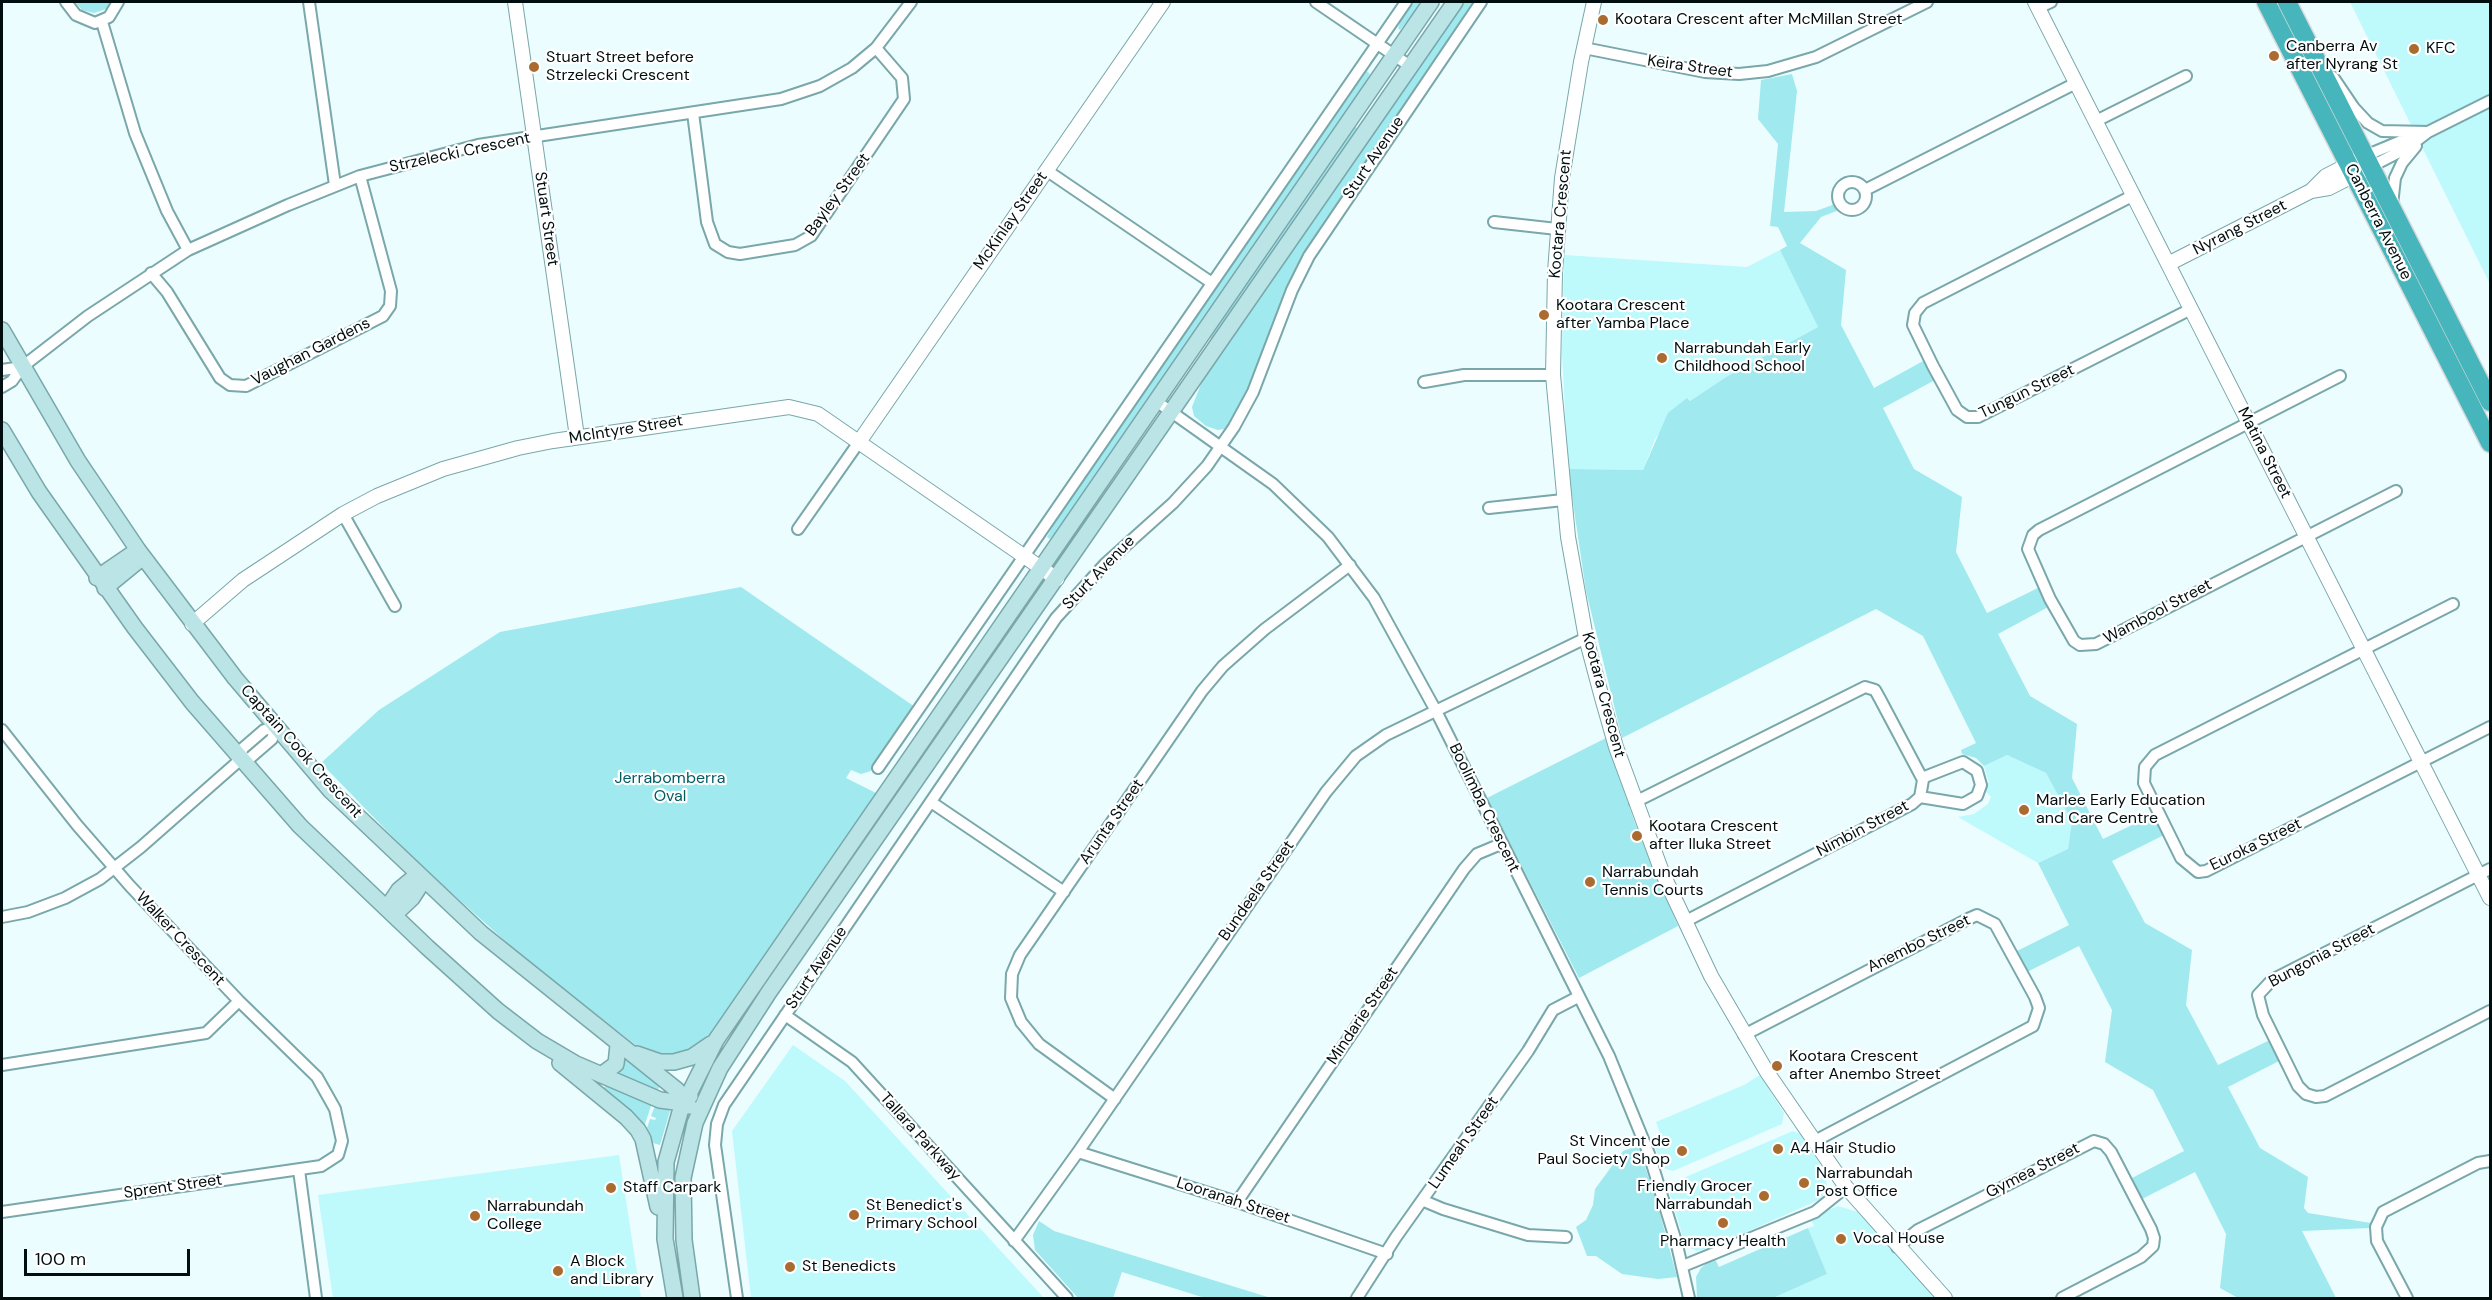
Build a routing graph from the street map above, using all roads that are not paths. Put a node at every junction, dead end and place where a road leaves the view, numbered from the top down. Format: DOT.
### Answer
graph roads {
  1 [pos="66,2"];
  2 [pos="118,2"];
  3 [pos="309,2"];
  4 [pos="515,2"];
  5 [pos="911,2"];
  6 [pos="1163,2"];
  7 [pos="1316,2"];
  8 [pos="1406,2"];
  9 [pos="1431,2"];
  10 [pos="1455,2"];
  11 [pos="1481,2"];
  12 [pos="1594,2"];
  13 [pos="1927,2"];
  14 [pos="2051,2"];
  15 [pos="2266,2"];
  16 [pos="2287,2"];
  17 [pos="2036,5"];
  18 [pos="102,22"];
  19 [pos="1377,43"];
  20 [pos="2310,46"];
  21 [pos="876,48"];
  22 [pos="1584,48"];
  23 [pos="1394,55"];
  24 [pos="1410,66"];
  25 [pos="2186,76"];
  26 [pos="2076,82"];
  27 [pos="2490,100"];
  28 [pos="693,113"];
  29 [pos="2096,121"];
  30 [pos="2428,132"];
  31 [pos="534,137"];
  32 [pos="2360,166"];
  33 [pos="1046,170"];
  34 [pos="360,176"];
  35 [pos="335,185"];
  36 [pos="1865,190"];
  37 [pos="2134,195"];
  38 [pos="2392,210"];
  39 [pos="1494,222"];
  40 [pos="1557,229"];
  41 [pos="188,250"];
  42 [pos="2168,264"];
  43 [pos="151,273"];
  44 [pos="1212,283"];
  45 [pos="2191,309"];
  46 [pos="2,330"];
  47 [pos="22,367"];
  48 [pos="2,370"];
  49 [pos="1553,375"];
  50 [pos="2340,376"];
  51 [pos="1425,382"];
  52 [pos="2,387"];
  53 [pos="1156,402"];
  54 [pos="2490,402"];
  55 [pos="1172,412"];
  56 [pos="2248,423"];
  57 [pos="2,430"];
  58 [pos="577,437"];
  59 [pos="859,442"];
  60 [pos="2490,443"];
  61 [pos="1220,446"];
  62 [pos="2396,491"];
  63 [pos="1563,500"];
  64 [pos="1489,508"];
  65 [pos="343,514"];
  66 [pos="798,529"];
  67 [pos="2306,536"];
  68 [pos="140,554"];
  69 [pos="1024,556"];
  70 [pos="1350,565"];
  71 [pos="1041,568"];
  72 [pos="1057,579"];
  73 [pos="101,583"];
  74 [pos="2453,604"];
  75 [pos="394,606"];
  76 [pos="192,624"];
  77 [pos="1586,638"];
  78 [pos="2365,648"];
  79 [pos="1436,711"];
  80 [pos="276,727"];
  81 [pos="2490,727"];
  82 [pos="2,730"];
  83 [pos="241,759"];
  84 [pos="2422,762"];
  85 [pos="878,768"];
  86 [pos="1922,778"];
  87 [pos="1920,797"];
  88 [pos="931,802"];
  89 [pos="1635,802"];
  90 [pos="1501,844"];
  91 [pos="115,868"];
  92 [pos="2485,872"];
  93 [pos="420,878"];
  94 [pos="1064,892"];
  95 [pos="2490,898"];
  96 [pos="390,912"];
  97 [pos="2,916"];
  98 [pos="1686,921"];
  99 [pos="769,992"];
  100 [pos="1578,997"];
  101 [pos="239,1001"];
  102 [pos="2490,1011"];
  103 [pos="785,1015"];
  104 [pos="515,1026"];
  105 [pos="1744,1035"];
  106 [pos="716,1040"];
  107 [pos="618,1045"];
  108 [pos="2,1065"];
  109 [pos="601,1075"];
  110 [pos="1115,1099"];
  111 [pos="685,1100"];
  112 [pos="695,1123"];
  113 [pos="1813,1142"];
  114 [pos="340,1152"];
  115 [pos="1078,1152"];
  116 [pos="2490,1161"];
  117 [pos="298,1170"];
  118 [pos="1846,1187"];
  119 [pos="1424,1201"];
  120 [pos="1237,1202"];
  121 [pos="2,1212"];
  122 [pos="665,1236"];
  123 [pos="1566,1237"];
  124 [pos="1014,1241"];
  125 [pos="1897,1247"];
  126 [pos="1387,1254"];
  127 [pos="1683,1266"];
  128 [pos="316,1299"];
  129 [pos="675,1299"];
  130 [pos="692,1299"];
  131 [pos="737,1299"];
  132 [pos="1067,1299"];
  133 [pos="1357,1299"];
  134 [pos="1689,1299"];
  135 [pos="1945,1299"];
  136 [pos="2062,1299"];
  137 [pos="2407,1299"];
  1 -- 18 [label="street"];
  2 -- 18 [label="street"];
  3 -- 35 [label="street"];
  4 -- 31 [label="street, Stuart Street"];
  5 -- 21 [label="street, Strzelecki Crescent"];
  6 -- 33 [label="street, McKinlay Street"];
  7 -- 19 [label="street"];
  8 -- 19 [label="street"];
  9 -- 23 [label="main road"];
  10 -- 24 [label="main road, Sturt Avenue"];
  11 -- 61 [label="street, Sturt Avenue"];
  12 -- 22 [label="street, Kootara Crescent"];
  13 -- 22 [label="street, Keira Street"];
  14 -- 17 [label="street, Matina Street"];
  15 -- 32 [label="highway, Canberra Avenue"];
  16 -- 20 [label="highway, Canberra Avenue"];
  17 -- 26 [label="street, Matina Street"];
  18 -- 41 [label="street"];
  19 -- 23 [label="street"];
  19 -- 44 [label="street"];
  20 -- 30 [label="street"];
  20 -- 32 [label="highway, Canberra Avenue"];
  21 -- 28 [label="street, Strzelecki Crescent"];
  21 -- 28 [label="street, Bayley Street"];
  22 -- 40 [label="street, Kootara Crescent"];
  23 -- 24 [label="street"];
  23 -- 53 [label="main road"];
  24 -- 55 [label="main road, Sturt Avenue"];
  25 -- 29 [label="street"];
  26 -- 29 [label="street, Matina Street"];
  26 -- 36 [label="street"];
  27 -- 30 [label="street, Nyrang Street"];
  28 -- 31 [label="street, Strzelecki Crescent"];
  29 -- 37 [label="street, Matina Street"];
  30 -- 32 [label="street, Nyrang Street"];
  30 -- 38 [label="street"];
  31 -- 34 [label="street, Strzelecki Crescent"];
  31 -- 58 [label="street, Stuart Street"];
  32 -- 38 [label="highway, Canberra Avenue"];
  32 -- 42 [label="street, Nyrang Street"];
  32 -- 60 [label="highway, Canberra Avenue"];
  33 -- 44 [label="street"];
  33 -- 59 [label="street, McKinlay Street"];
  34 -- 35 [label="street, Strzelecki Crescent"];
  34 -- 43 [label="street, Vaughan Gardens"];
  35 -- 41 [label="street, Strzelecki Crescent"];
  37 -- 42 [label="street, Matina Street"];
  37 -- 45 [label="street, Tungun Street"];
  38 -- 54 [label="highway, Canberra Avenue"];
  39 -- 40 [label="street"];
  40 -- 49 [label="street, Kootara Crescent"];
  41 -- 43 [label="street, Strzelecki Crescent"];
  42 -- 45 [label="street, Matina Street"];
  43 -- 47 [label="street, Strzelecki Crescent"];
  44 -- 69 [label="street"];
  45 -- 56 [label="street, Matina Street"];
  46 -- 47 [label="main road, Captain Cook Crescent"];
  47 -- 48 [label="street, Strzelecki Crescent"];
  47 -- 52 [label="street, Strzelecki Crescent"];
  47 -- 68 [label="main road, Captain Cook Crescent"];
  49 -- 51 [label="street"];
  49 -- 63 [label="street, Kootara Crescent"];
  50 -- 56 [label="street"];
  53 -- 55 [label="street, Boolimba Crescent"];
  53 -- 71 [label="main road"];
  55 -- 61 [label="street, Boolimba Crescent"];
  55 -- 72 [label="main road, Sturt Avenue"];
  56 -- 67 [label="street, Matina Street"];
  56 -- 67 [label="street, Wambool Street"];
  57 -- 73 [label="main road"];
  58 -- 59 [label="street, McIntyre Street"];
  58 -- 65 [label="street, McIntyre Street"];
  59 -- 66 [label="street"];
  59 -- 69 [label="street, McIntyre Street"];
  61 -- 70 [label="street, Boolimba Crescent"];
  61 -- 88 [label="street, Sturt Avenue"];
  62 -- 67 [label="street"];
  63 -- 64 [label="street"];
  63 -- 77 [label="street, Kootara Crescent"];
  65 -- 75 [label="street"];
  65 -- 76 [label="street, McIntyre Street"];
  67 -- 78 [label="street, Matina Street"];
  68 -- 73 [label="main road"];
  68 -- 76 [label="main road, Captain Cook Crescent"];
  69 -- 71 [label="street, McIntyre Street"];
  69 -- 85 [label="street"];
  70 -- 79 [label="street, Boolimba Crescent"];
  70 -- 94 [label="street, Arunta Street"];
  71 -- 72 [label="street, McIntyre Street"];
  71 -- 106 [label="main road"];
  72 -- 99 [label="main road, Sturt Avenue"];
  73 -- 83 [label="main road"];
  74 -- 78 [label="street"];
  76 -- 80 [label="main road, Captain Cook Crescent"];
  77 -- 79 [label="street, Bundeela Street"];
  77 -- 89 [label="street, Kootara Crescent"];
  78 -- 84 [label="street, Matina Street"];
  78 -- 84 [label="street, Euroka Street"];
  79 -- 90 [label="street, Boolimba Crescent"];
  79 -- 110 [label="street, Bundeela Street"];
  80 -- 83 [label="street"];
  80 -- 93 [label="main road, Captain Cook Crescent"];
  81 -- 84 [label="street"];
  82 -- 91 [label="street, Walker Crescent"];
  83 -- 91 [label="street"];
  83 -- 96 [label="main road"];
  84 -- 92 [label="street, Matina Street"];
  86 -- 87 [label="street, Nimbin Street"];
  86 -- 87 [label="street"];
  86 -- 89 [label="street"];
  87 -- 98 [label="street, Nimbin Street"];
  88 -- 94 [label="street"];
  88 -- 103 [label="street, Sturt Avenue"];
  89 -- 98 [label="street, Kootara Crescent"];
  90 -- 100 [label="street, Boolimba Crescent"];
  90 -- 120 [label="street, Mindarie Street"];
  91 -- 97 [label="street"];
  91 -- 101 [label="street, Walker Crescent"];
  92 -- 95 [label="street, Matina Street"];
  92 -- 102 [label="street, Bungonia Street"];
  93 -- 96 [label="main road"];
  93 -- 107 [label="main road, Captain Cook Crescent"];
  94 -- 110 [label="street, Arunta Street"];
  96 -- 104 [label="main road"];
  98 -- 105 [label="street, Kootara Crescent"];
  99 -- 111 [label="main road"];
  99 -- 112 [label="main road, Sturt Avenue"];
  100 -- 119 [label="street, Lumeah Street"];
  100 -- 127 [label="street, Boolimba Crescent"];
  101 -- 108 [label="street"];
  101 -- 114 [label="street, Walker Crescent"];
  103 -- 124 [label="street, Tallara Parkway"];
  103 -- 131 [label="street, Sturt Avenue"];
  104 -- 109 [label="main road"];
  104 -- 122 [label="main road"];
  105 -- 113 [label="street, Kootara Crescent"];
  105 -- 113 [label="street, Anembo Street"];
  106 -- 107 [label="main road"];
  106 -- 111 [label="main road"];
  107 -- 109 [label="main road"];
  107 -- 111 [label="main road, Captain Cook Crescent"];
  109 -- 111 [label="main road"];
  110 -- 115 [label="street, Bundeela Street"];
  111 -- 112 [label="main road, Captain Cook Crescent"];
  111 -- 122 [label="main road"];
  112 -- 130 [label="main road, Sturt Avenue"];
  113 -- 118 [label="street, Kootara Crescent"];
  114 -- 117 [label="street, Sprent Street"];
  115 -- 120 [label="street, Looranah Street"];
  115 -- 124 [label="street, Bundeela Street"];
  116 -- 137 [label="street"];
  117 -- 121 [label="street, Sprent Street"];
  117 -- 128 [label="street"];
  118 -- 125 [label="street, Kootara Crescent"];
  118 -- 127 [label="street"];
  119 -- 123 [label="street"];
  119 -- 126 [label="street, Lumeah Street"];
  120 -- 126 [label="street, Looranah Street"];
  122 -- 129 [label="main road"];
  124 -- 132 [label="street, Tallara Parkway"];
  125 -- 135 [label="street, Kootara Crescent"];
  125 -- 136 [label="street, Gymea Street"];
  126 -- 133 [label="street, Lumeah Street"];
  127 -- 134 [label="street, Boolimba Crescent"];
}
